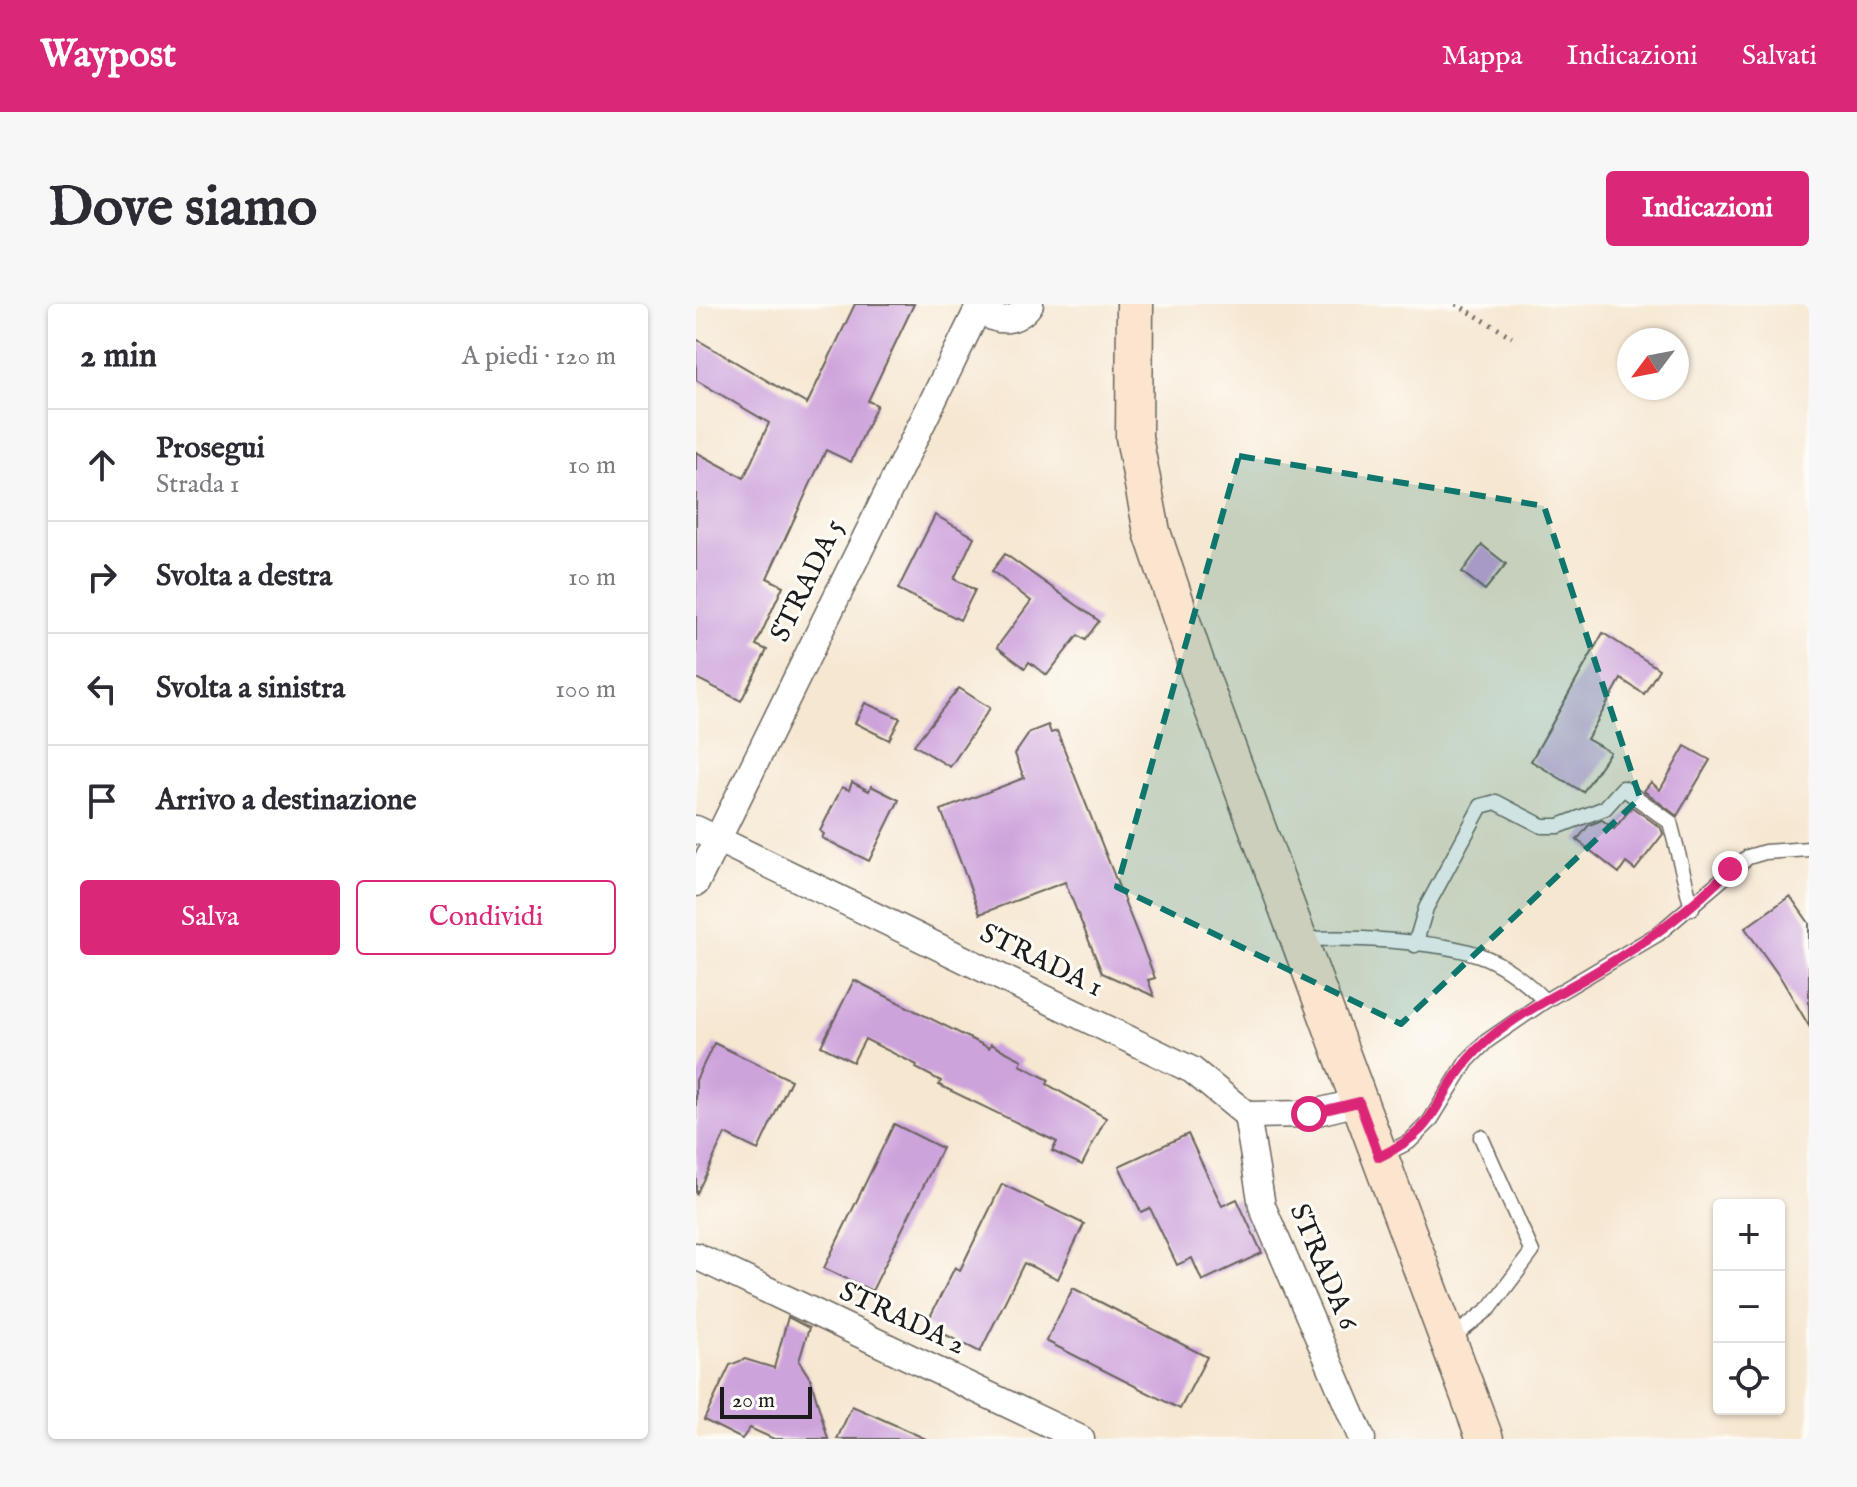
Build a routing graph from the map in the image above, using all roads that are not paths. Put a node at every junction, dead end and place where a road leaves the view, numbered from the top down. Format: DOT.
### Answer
graph roads {
  1 [pos="1030,304"];
  2 [pos="1135,304"];
  3 [pos="978,306"];
  4 [pos="706,834"];
  5 [pos="1809,849"];
  6 [pos="696,883"];
  7 [pos="1692,908"];
  8 [pos="1299,940"];
  9 [pos="1415,945"];
  10 [pos="1545,1001"];
  11 [pos="1359,1102"];
  12 [pos="1247,1115"];
  13 [pos="1481,1137"];
  14 [pos="1379,1157"];
  15 [pos="696,1256"];
  16 [pos="1448,1342"];
  17 [pos="1081,1439"];
  18 [pos="1362,1439"];
  19 [pos="1485,1439"];
  1 -- 3 [label="street, STRADA 5"];
  2 -- 8 [label="main road"];
  3 -- 4 [label="street, STRADA 5"];
  4 -- 6 [label="street, STRADA 5"];
  4 -- 12 [label="street, STRADA 1"];
  5 -- 7 [label="lane"];
  7 -- 9 [label="lane"];
  7 -- 10 [label="lane"];
  8 -- 9 [label="lane"];
  8 -- 11 [label="main road"];
  9 -- 10 [label="lane"];
  10 -- 14 [label="lane"];
  11 -- 12 [label="street"];
  11 -- 14 [label="main road"];
  12 -- 18 [label="street, STRADA 6"];
  13 -- 16 [label="lane"];
  14 -- 16 [label="main road"];
  15 -- 17 [label="street, STRADA 2"];
  16 -- 19 [label="main road"];
}
